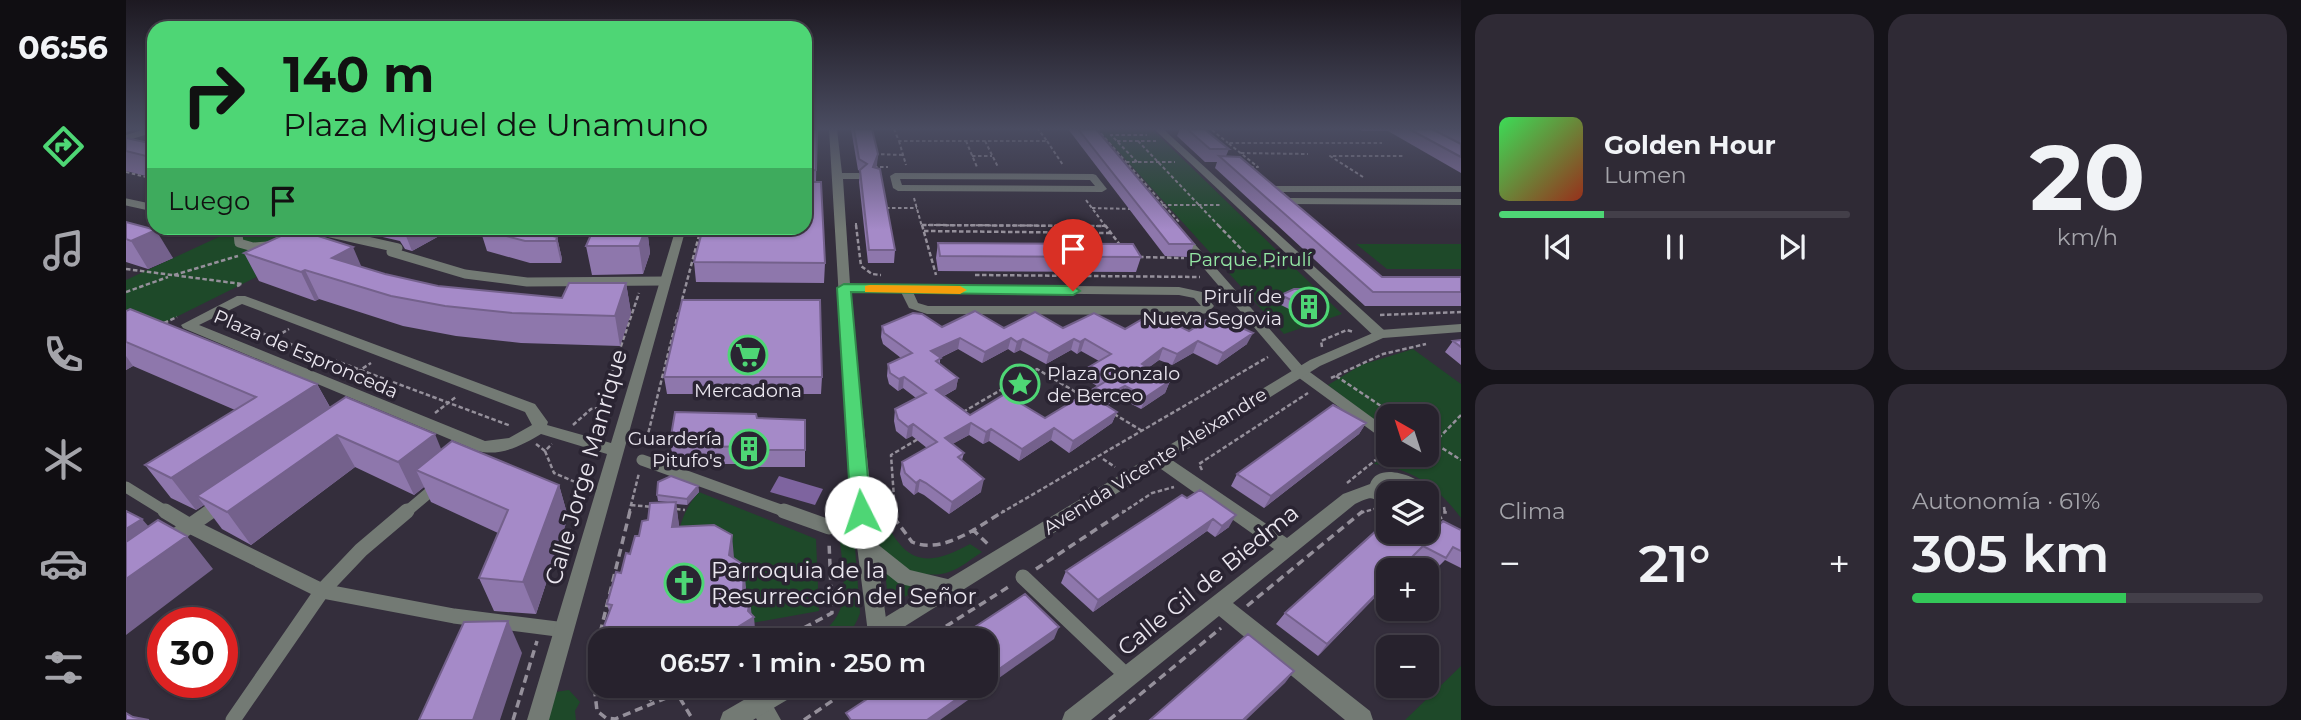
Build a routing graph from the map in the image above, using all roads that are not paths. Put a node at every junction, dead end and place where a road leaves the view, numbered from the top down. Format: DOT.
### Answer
graph roads {
  1 [pos="837,163"];
  2 [pos="1195,163"];
  3 [pos="839,176"];
  4 [pos="859,176"];
  5 [pos="990,177"];
  6 [pos="995,189"];
  7 [pos="1356,189"];
  8 [pos="1461,189"];
  9 [pos="126,202"];
  10 [pos="1375,202"];
  11 [pos="1461,202"];
  12 [pos="1155,205"];
  13 [pos="147,206"];
  14 [pos="238,235"];
  15 [pos="345,235"];
  16 [pos="678,235"];
  17 [pos="276,245"];
  18 [pos="656,281"];
  19 [pos="844,288"];
  20 [pos="906,290"];
  21 [pos="1046,290"];
  22 [pos="1057,310"];
  23 [pos="1461,328"];
  24 [pos="1380,334"];
  25 [pos="1299,371"];
  26 [pos="1376,427"];
  27 [pos="537,436"];
  28 [pos="615,450"];
  29 [pos="642,460"];
  30 [pos="1160,460"];
  31 [pos="445,480"];
  32 [pos="1379,481"];
  33 [pos="1403,481"];
  34 [pos="126,487"];
  35 [pos="235,494"];
  36 [pos="1376,494"];
  37 [pos="190,526"];
  38 [pos="829,527"];
  39 [pos="866,546"];
  40 [pos="158,548"];
  41 [pos="1287,548"];
  42 [pos="1023,577"];
  43 [pos="953,588"];
  44 [pos="322,591"];
  45 [pos="1218,603"];
  46 [pos="871,628"];
  47 [pos="887,628"];
  48 [pos="565,630"];
  49 [pos="1127,676"];
  50 [pos="777,698"];
  51 [pos="764,712"];
  52 [pos="1362,719"];
  53 [pos="233,720"];
  54 [pos="538,720"];
  55 [pos="731,720"];
  56 [pos="1073,720"];
  1 -- 3 [label="street"];
  2 -- 24 [label="street"];
  3 -- 4 [label="street"];
  3 -- 19 [label="street"];
  5 -- 6 [label="street"];
  5 -- 6 [label="street"];
  5 -- 6 [label="street"];
  7 -- 8 [label="street"];
  7 -- 10 [label="street"];
  7 -- 10 [label="street"];
  9 -- 13 [label="street"];
  10 -- 11 [label="street"];
  12 -- 25 [label="street"];
  14 -- 17 [label="street"];
  15 -- 18 [label="street"];
  16 -- 18 [label="street, Calle Jorge Manrique"];
  18 -- 28 [label="street, Calle Jorge Manrique"];
  19 -- 20 [label="street"];
  19 -- 39 [label="street"];
  20 -- 21 [label="street"];
  20 -- 22 [label="street"];
  21 -- 22 [label="street"];
  21 -- 22 [label="street"];
  23 -- 24 [label="street, Avenida Vicente Aleixandre"];
  24 -- 25 [label="street, Avenida Vicente Aleixandre"];
  25 -- 26 [label="street"];
  25 -- 30 [label="street, Avenida Vicente Aleixandre"];
  27 -- 27 [label="street, Plaza de Espronceda"];
  27 -- 28 [label="street"];
  28 -- 48 [label="street, Calle Jorge Manrique"];
  29 -- 38 [label="street"];
  30 -- 41 [label="street"];
  30 -- 43 [label="street, Avenida Vicente Aleixandre"];
  31 -- 44 [label="street"];
  32 -- 33 [label="street, Calle Gil de Biedma"];
  34 -- 37 [label="street"];
  35 -- 37 [label="street"];
  36 -- 41 [label="street, Calle Gil de Biedma"];
  37 -- 40 [label="street"];
  37 -- 44 [label="street"];
  39 -- 43 [label="street"];
  39 -- 46 [label="street"];
  41 -- 45 [label="street, Calle Gil de Biedma"];
  42 -- 49 [label="street"];
  43 -- 47 [label="street, Avenida Vicente Aleixandre"];
  44 -- 48 [label="street"];
  44 -- 53 [label="street"];
  45 -- 49 [label="street, Calle Gil de Biedma"];
  45 -- 52 [label="street"];
  48 -- 54 [label="street, Calle Jorge Manrique"];
  49 -- 56 [label="street, Calle Gil de Biedma"];
  50 -- 51 [label="street"];
  51 -- 55 [label="street"];
}
